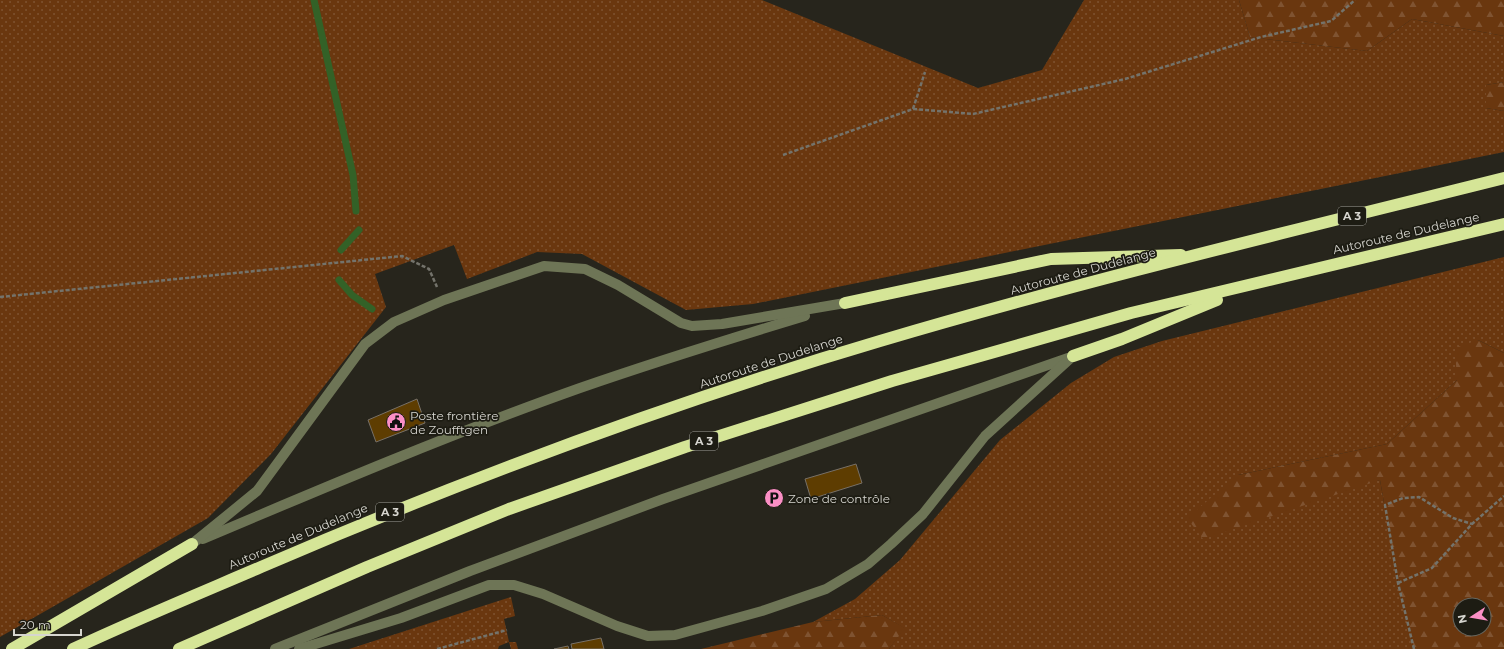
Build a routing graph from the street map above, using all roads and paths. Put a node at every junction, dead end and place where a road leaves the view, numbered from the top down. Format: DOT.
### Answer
graph roads {
  1 [pos="1355,0"];
  2 [pos="926,72"];
  3 [pos="913,108"];
  4 [pos="784,155"];
  5 [pos="1504,178"];
  6 [pos="1504,224"];
  7 [pos="1201,254"];
  8 [pos="1247,287"];
  9 [pos="0,297"];
  10 [pos="444,300"];
  11 [pos="845,303"];
  12 [pos="1073,356"];
  13 [pos="1504,496"];
  14 [pos="1472,524"];
  15 [pos="192,544"];
  16 [pos="1398,583"];
  17 [pos="507,630"];
  18 [pos="12,649"];
  19 [pos="73,649"];
  20 [pos="179,649"];
  21 [pos="275,649"];
  22 [pos="299,649"];
  23 [pos="437,649"];
  24 [pos="1414,649"];
  1 -- 3 [label="path"];
  2 -- 3 [label="path"];
  3 -- 4 [label="path"];
  5 -- 7 [label="highway, Autoroute de Dudelange / A 3"];
  6 -- 8 [label="highway, Autoroute de Dudelange / A 3"];
  7 -- 11 [label="highway"];
  7 -- 19 [label="highway, Autoroute de Dudelange / A 3"];
  8 -- 12 [label="highway"];
  8 -- 20 [label="highway, Autoroute de Dudelange / A 3"];
  9 -- 10 [label="path"];
  10 -- 11 [label="lane"];
  10 -- 15 [label="lane"];
  11 -- 15 [label="lane"];
  12 -- 21 [label="lane"];
  12 -- 22 [label="lane"];
  13 -- 14 [label="path"];
  14 -- 16 [label="path"];
  14 -- 16 [label="path"];
  15 -- 18 [label="highway"];
  16 -- 24 [label="path"];
  17 -- 23 [label="path"];
}
